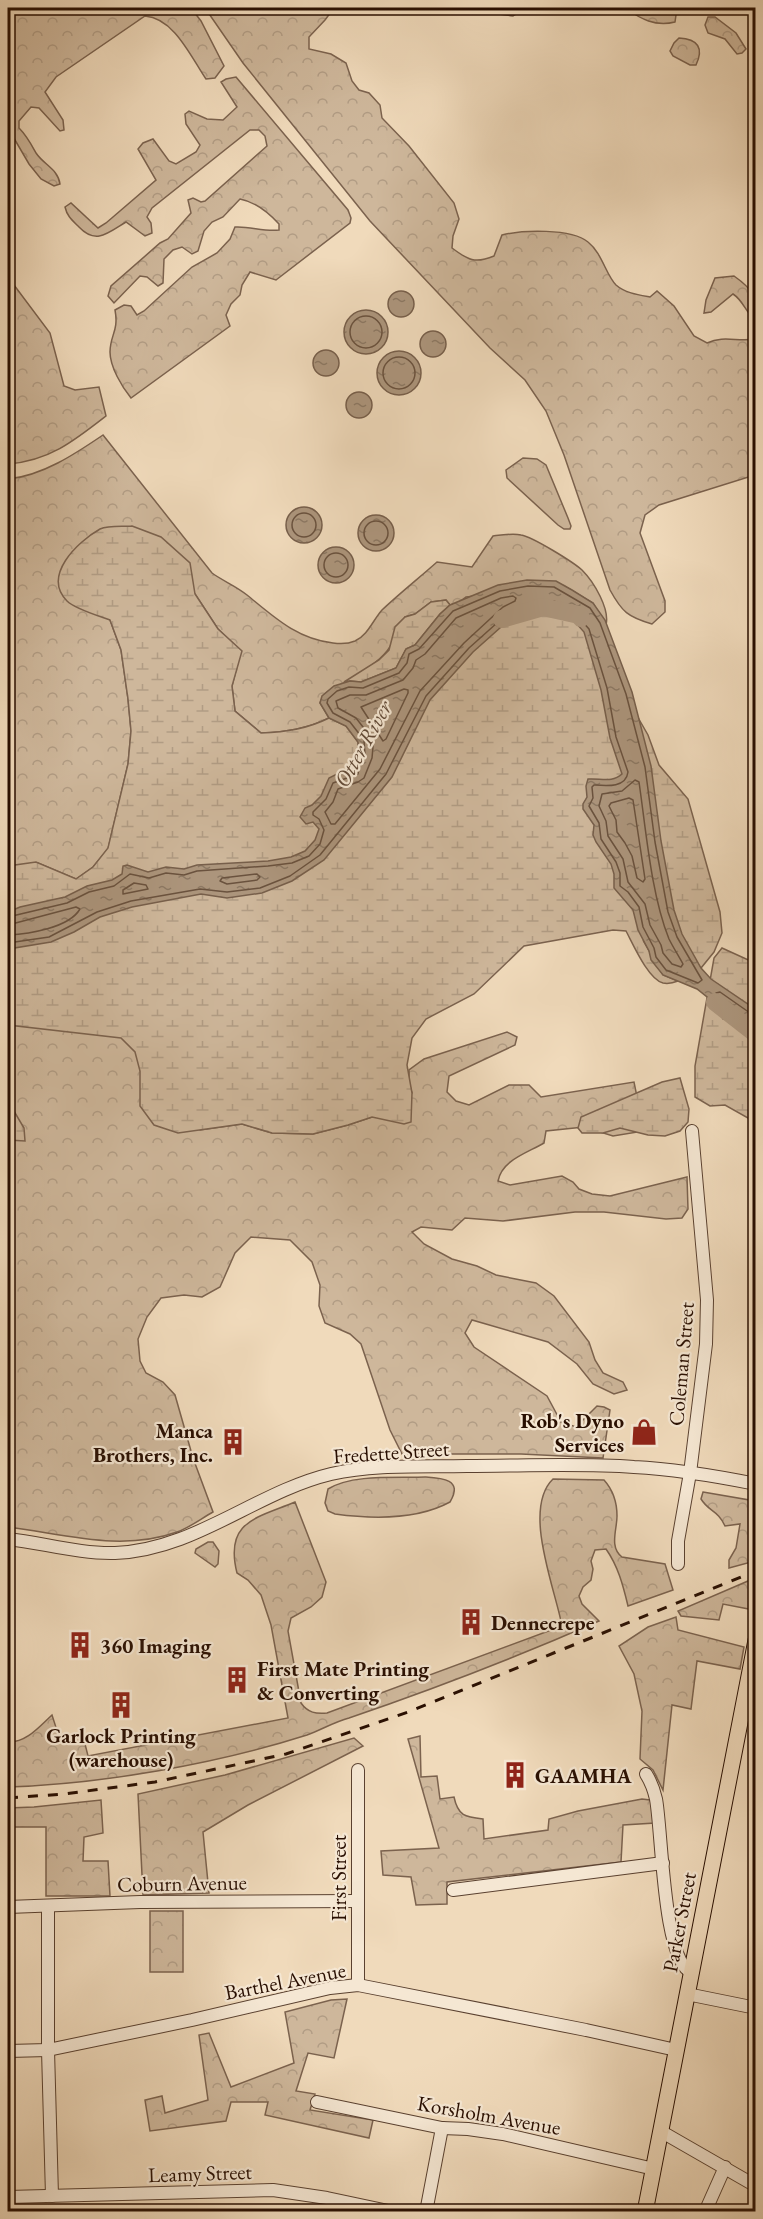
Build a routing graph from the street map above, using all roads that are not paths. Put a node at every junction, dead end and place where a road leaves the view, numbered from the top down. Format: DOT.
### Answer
graph roads {
  1 [pos="692,1131"];
  2 [pos="690,1473"];
  3 [pos="756,1484"];
  4 [pos="8,1539"];
  5 [pos="678,1563"];
  6 [pos="756,1640"];
  7 [pos="358,1770"];
  8 [pos="646,1774"];
  9 [pos="663,1863"];
  10 [pos="453,1890"];
  11 [pos="357,1901"];
  12 [pos="8,1907"];
  13 [pos="48,1907"];
  14 [pos="691,1972"];
  15 [pos="358,1985"];
  16 [pos="687,1994"];
  17 [pos="756,2008"];
  18 [pos="48,2050"];
  19 [pos="676,2050"];
  20 [pos="8,2051"];
  21 [pos="317,2102"];
  22 [pos="442,2128"];
  23 [pos="662,2132"];
  24 [pos="725,2167"];
  25 [pos="654,2169"];
  26 [pos="756,2186"];
  27 [pos="52,2196"];
  28 [pos="8,2197"];
  29 [pos="393,2211"];
  30 [pos="426,2211"];
  31 [pos="645,2211"];
  32 [pos="705,2211"];
  1 -- 2 [label="street, Coleman Street"];
  2 -- 3 [label="street, Fredette Street"];
  2 -- 4 [label="street, Fredette Street"];
  2 -- 5 [label="street, Coleman Street"];
  6 -- 14 [label="main road, Parker Street"];
  7 -- 11 [label="street, First Street"];
  8 -- 9 [label="street"];
  9 -- 10 [label="street"];
  9 -- 14 [label="street"];
  11 -- 13 [label="street, Coburn Avenue"];
  11 -- 15 [label="street, First Street"];
  12 -- 13 [label="street, Coburn Avenue"];
  13 -- 18 [label="street"];
  14 -- 16 [label="main road, Parker Street"];
  15 -- 18 [label="street, Barthel Avenue"];
  15 -- 19 [label="street, Barthel Avenue"];
  16 -- 17 [label="street"];
  16 -- 19 [label="main road, Parker Street"];
  18 -- 20 [label="street, Barthel Avenue"];
  18 -- 27 [label="street"];
  19 -- 23 [label="main road, Parker Street"];
  21 -- 22 [label="street, Korsholm Avenue"];
  22 -- 25 [label="street, Korsholm Avenue"];
  22 -- 30 [label="street"];
  23 -- 24 [label="street"];
  23 -- 25 [label="main road, Parker Street"];
  24 -- 26 [label="street"];
  24 -- 32 [label="street"];
  25 -- 31 [label="main road, Parker Street"];
  27 -- 28 [label="street, Leamy Street"];
  27 -- 29 [label="street, Leamy Street"];
}
